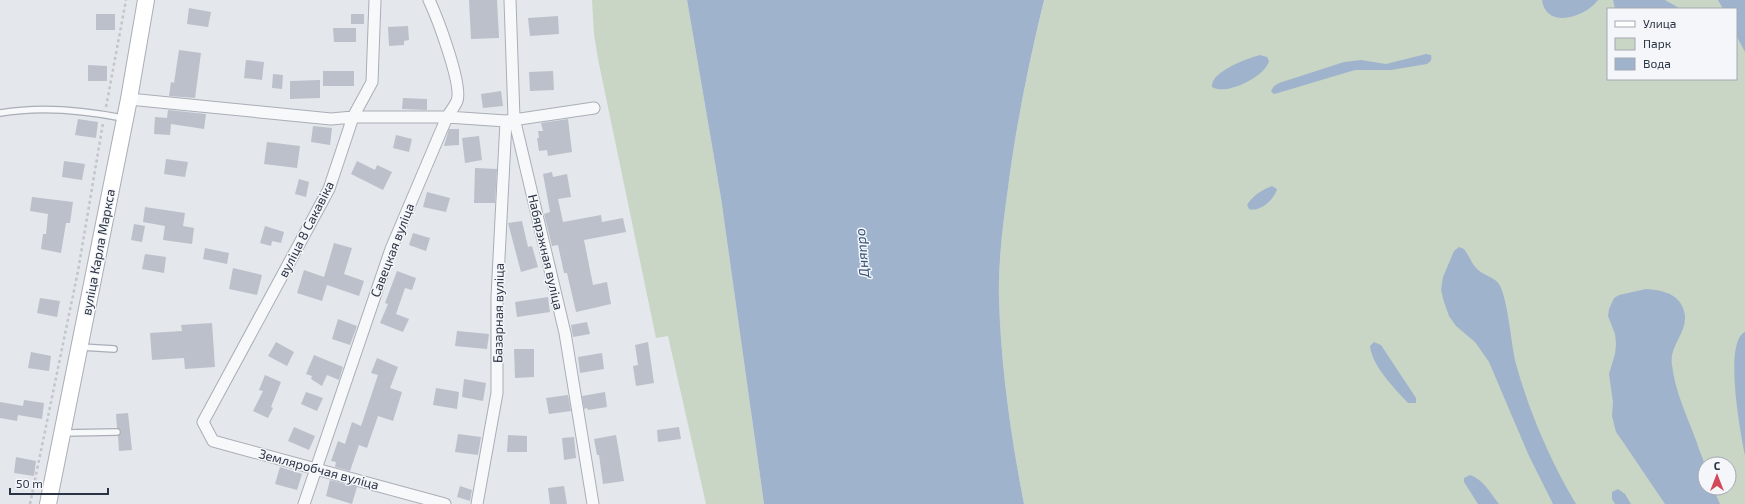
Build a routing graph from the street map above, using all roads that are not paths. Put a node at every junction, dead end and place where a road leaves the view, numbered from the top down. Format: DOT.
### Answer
graph roads {
  1 [pos="146,0"];
  2 [pos="376,0"];
  3 [pos="429,0"];
  4 [pos="510,0"];
  5 [pos="129,99"];
  6 [pos="594,108"];
  7 [pos="0,113"];
  8 [pos="353,117"];
  9 [pos="447,117"];
  10 [pos="125,119"];
  11 [pos="510,119"];
  12 [pos="79,347"];
  13 [pos="114,349"];
  14 [pos="203,422"];
  15 [pos="117,432"];
  16 [pos="62,433"];
  17 [pos="315,468"];
  18 [pos="48,504"];
  19 [pos="304,504"];
  20 [pos="445,504"];
  21 [pos="477,504"];
  22 [pos="593,504"];
  1 -- 5 [label="main road, вуліца Карла Маркса"];
  2 -- 8 [label="street, вуліца 8 Сакавіка"];
  3 -- 9 [label="street, Савецкая вуліца"];
  4 -- 11 [label="street, Набярэжная вуліца"];
  5 -- 8 [label="street"];
  5 -- 10 [label="main road, вуліца Карла Маркса"];
  6 -- 11 [label="street"];
  7 -- 10 [label="lane"];
  8 -- 9 [label="street"];
  8 -- 14 [label="street, вуліца 8 Сакавіка"];
  9 -- 11 [label="street"];
  9 -- 17 [label="street, Савецкая вуліца"];
  10 -- 12 [label="main road, вуліца Карла Маркса"];
  11 -- 21 [label="street, Базарная вуліца"];
  11 -- 22 [label="street, Набярэжная вуліца"];
  12 -- 13 [label="lane"];
  12 -- 16 [label="main road, вуліца Карла Маркса"];
  14 -- 17 [label="street, Земляробчая вуліца"];
  15 -- 16 [label="lane"];
  16 -- 18 [label="main road, вуліца Карла Маркса"];
  17 -- 19 [label="street, Савецкая вуліца"];
  17 -- 20 [label="street, Земляробчая вуліца"];
}
